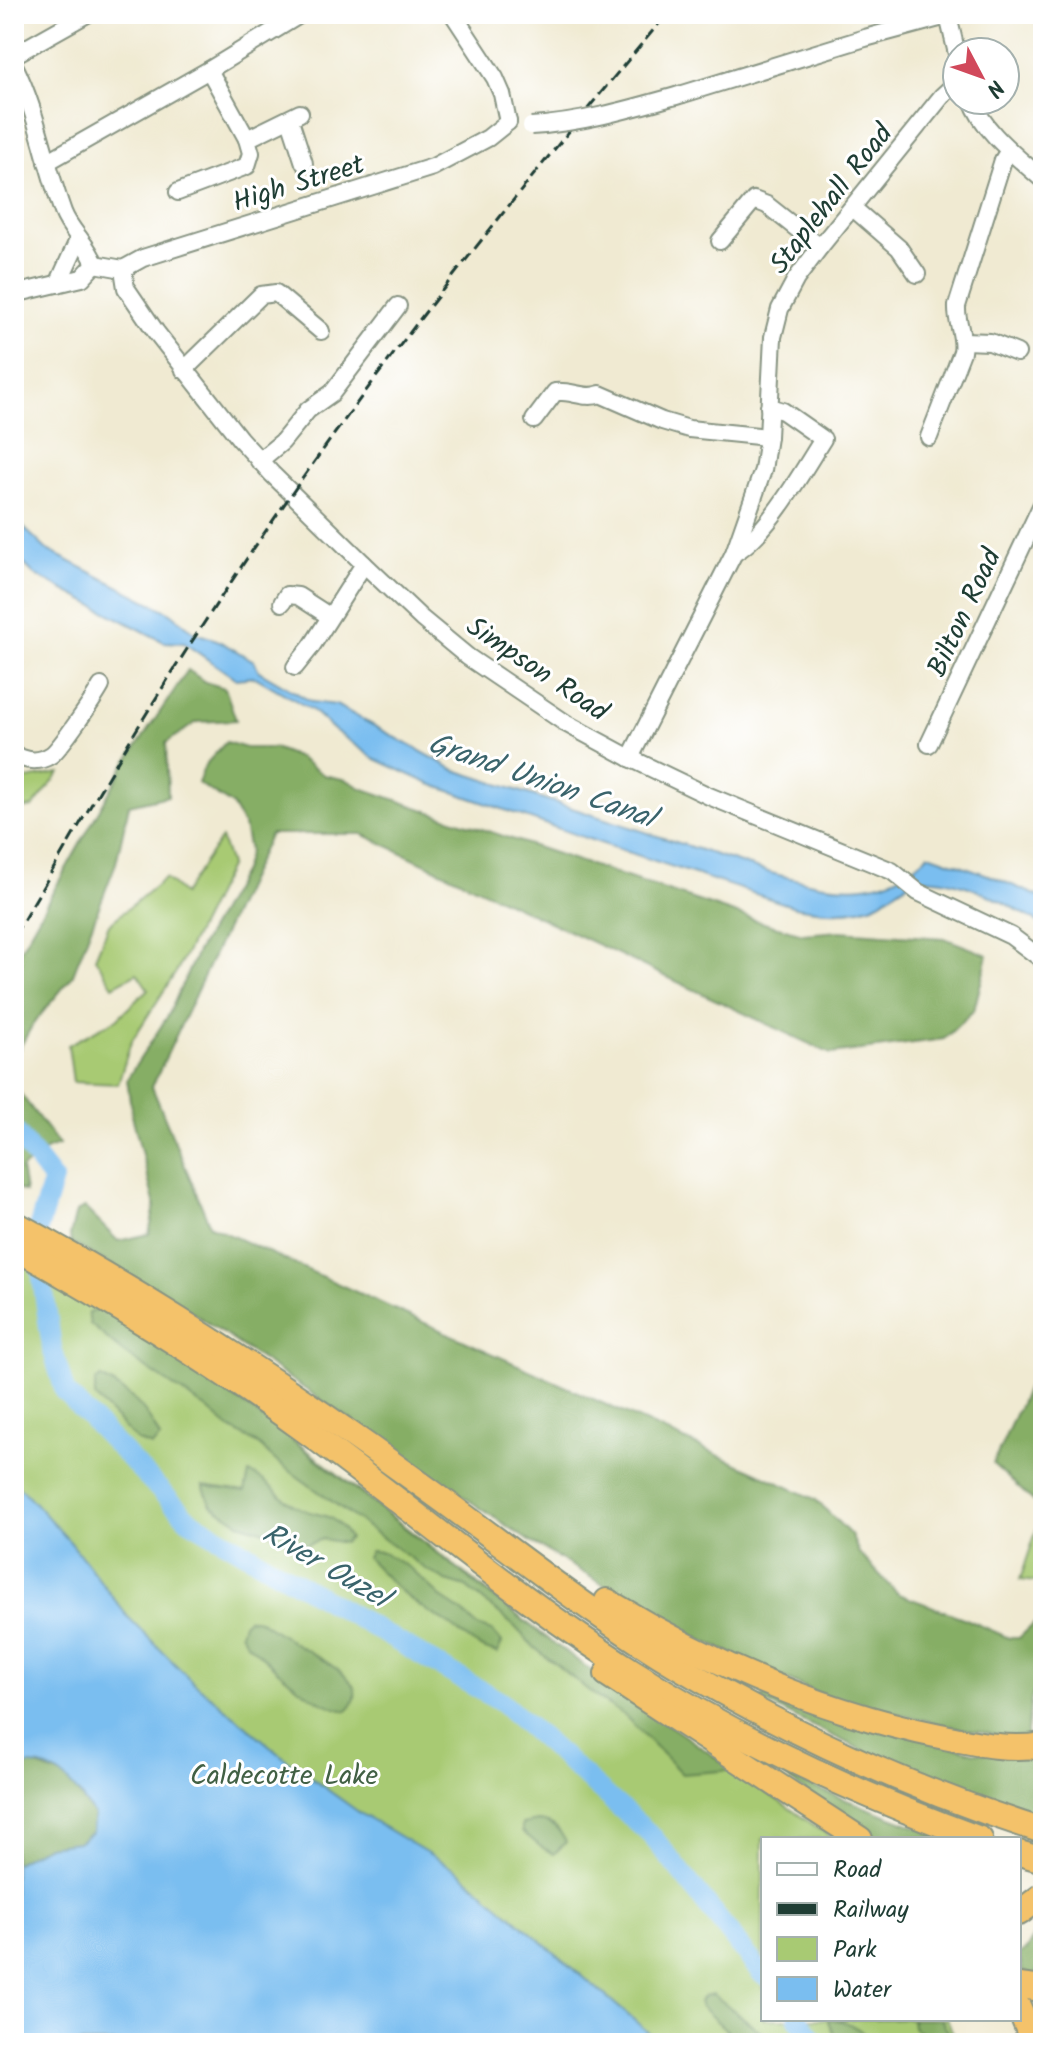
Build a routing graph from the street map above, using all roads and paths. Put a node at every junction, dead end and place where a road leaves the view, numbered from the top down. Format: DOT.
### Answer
graph roads {
  1 [pos="87,14"];
  2 [pos="301,14"];
  3 [pos="457,15"];
  4 [pos="951,15"];
  5 [pos="954,36"];
  6 [pos="14,55"];
  7 [pos="14,65"];
  8 [pos="209,70"];
  9 [pos="941,97"];
  10 [pos="981,116"];
  11 [pos="508,122"];
  12 [pos="247,139"];
  13 [pos="1009,150"];
  14 [pos="47,162"];
  15 [pos="304,163"];
  16 [pos="1043,180"];
  17 [pos="178,192"];
  18 [pos="853,208"];
  19 [pos="79,238"];
  20 [pos="720,241"];
  21 [pos="820,247"];
  22 [pos="95,264"];
  23 [pos="123,269"];
  24 [pos="917,274"];
  25 [pos="58,284"];
  26 [pos="14,294"];
  27 [pos="398,306"];
  28 [pos="321,331"];
  29 [pos="964,341"];
  30 [pos="1017,353"];
  31 [pos="184,370"];
  32 [pos="769,407"];
  33 [pos="534,420"];
  34 [pos="768,437"];
  35 [pos="929,437"];
  36 [pos="259,461"];
  37 [pos="1043,502"];
  38 [pos="734,553"];
  39 [pos="364,564"];
  40 [pos="282,603"];
  41 [pos="329,616"];
  42 [pos="295,667"];
  43 [pos="101,686"];
  44 [pos="929,744"];
  45 [pos="14,754"];
  46 [pos="630,758"];
  47 [pos="1043,960"];
  48 [pos="14,1223"];
  49 [pos="14,1247"];
  50 [pos="80,1272"];
  51 [pos="424,1523"];
  52 [pos="506,1548"];
  53 [pos="1035,1746"];
  54 [pos="1036,1828"];
  55 [pos="857,1837"];
  56 [pos="975,1837"];
  57 [pos="1021,1854"];
  58 [pos="1043,1860"];
  59 [pos="1043,1895"];
  60 [pos="1021,1912"];
  61 [pos="1021,1986"];
  62 [pos="1043,1989"];
  63 [pos="1021,2013"];
  64 [pos="1030,2043"];
  1 -- 6 [label="street"];
  2 -- 8 [label="street"];
  3 -- 11 [label="street"];
  4 -- 5 [label="street"];
  4 -- 11 [label="street, bridge"];
  7 -- 14 [label="street"];
  8 -- 12 [label="street"];
  8 -- 14 [label="street"];
  9 -- 18 [label="street, Staplehall Road"];
  10 -- 13 [label="street"];
  11 -- 23 [label="street, High Street"];
  12 -- 15 [label="street"];
  12 -- 17 [label="street"];
  13 -- 16 [label="street"];
  13 -- 29 [label="street"];
  14 -- 19 [label="street"];
  18 -- 21 [label="street, Staplehall Road"];
  18 -- 24 [label="street"];
  19 -- 22 [label="street"];
  19 -- 25 [label="street"];
  20 -- 21 [label="street"];
  21 -- 32 [label="street, Staplehall Road"];
  22 -- 23 [label="street"];
  22 -- 25 [label="street"];
  23 -- 31 [label="street, Simpson Road"];
  25 -- 26 [label="street"];
  27 -- 36 [label="street"];
  28 -- 31 [label="street"];
  29 -- 30 [label="street"];
  29 -- 35 [label="street"];
  31 -- 36 [label="street, Simpson Road"];
  32 -- 34 [label="street, Staplehall Road"];
  32 -- 38 [label="street, Staplehall Road"];
  33 -- 34 [label="street"];
  34 -- 38 [label="street, Staplehall Road"];
  36 -- 39 [label="street, Simpson Road"];
  37 -- 44 [label="street, Bilton Road"];
  38 -- 46 [label="street, Staplehall Road"];
  39 -- 41 [label="street"];
  39 -- 46 [label="street, Simpson Road"];
  40 -- 41 [label="street"];
  41 -- 42 [label="street"];
  43 -- 45 [label="street"];
  46 -- 47 [label="street, Simpson Road"];
  48 -- 50 [label="highway"];
  49 -- 50 [label="highway"];
  50 -- 51 [label="highway"];
  50 -- 52 [label="highway"];
  51 -- 55 [label="highway"];
  51 -- 56 [label="highway"];
  52 -- 53 [label="highway"];
  52 -- 54 [label="highway"];
  57 -- 58 [label="highway"];
  59 -- 60 [label="highway"];
  61 -- 62 [label="highway"];
  63 -- 64 [label="highway"];
}
